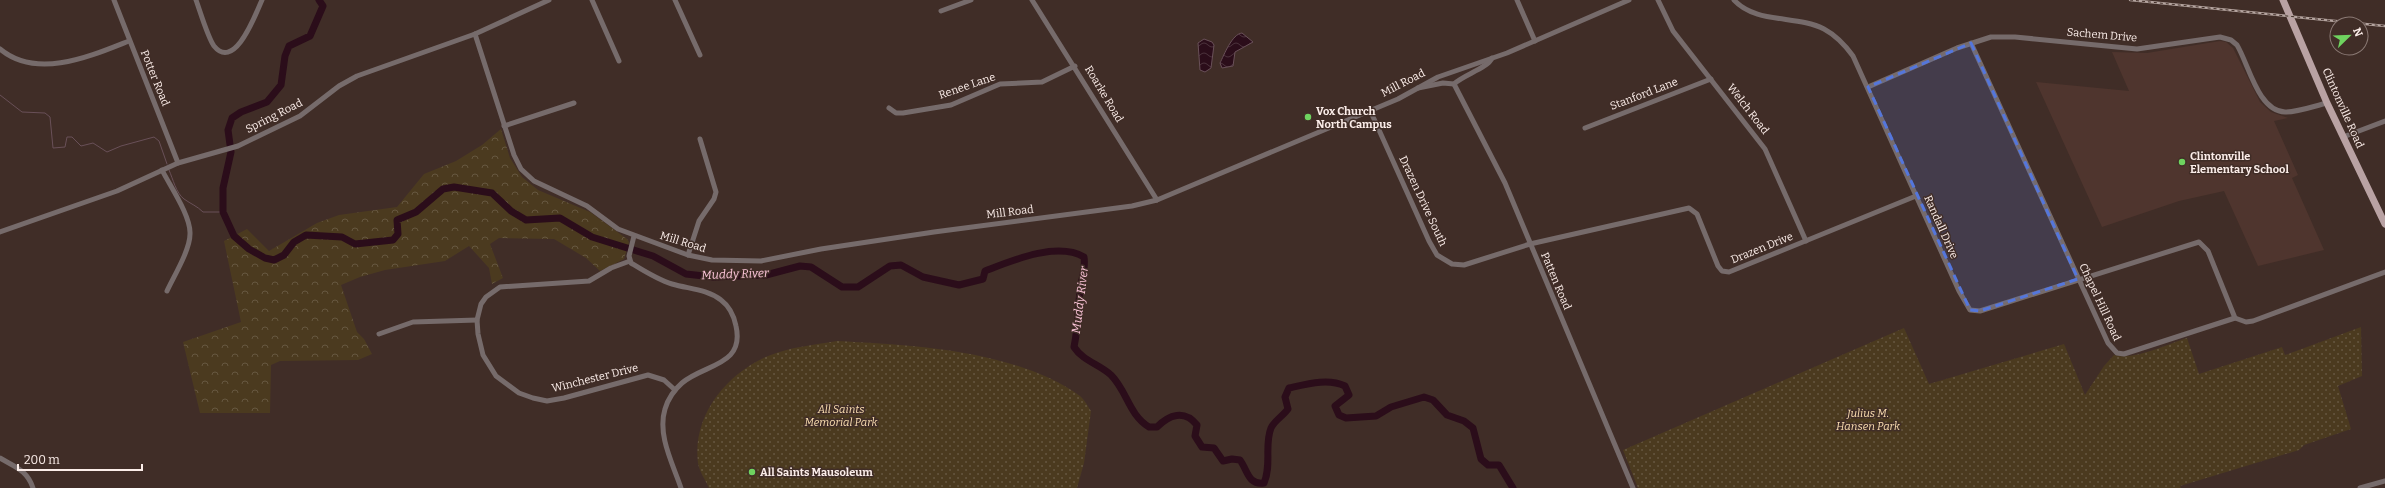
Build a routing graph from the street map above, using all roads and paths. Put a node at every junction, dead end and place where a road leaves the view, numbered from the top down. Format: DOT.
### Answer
graph roads {
  1 [pos="114,0"];
  2 [pos="196,0"];
  3 [pos="262,0"];
  4 [pos="549,0"];
  5 [pos="592,0"];
  6 [pos="675,0"];
  7 [pos="971,0"];
  8 [pos="1032,0"];
  9 [pos="1517,0"];
  10 [pos="1629,0"];
  11 [pos="1658,0"];
  12 [pos="1734,0"];
  13 [pos="2283,0"];
  14 [pos="538,2"];
  15 [pos="941,11"];
  16 [pos="475,34"];
  17 [pos="129,41"];
  18 [pos="1535,41"];
  19 [pos="1971,43"];
  20 [pos="0,49"];
  21 [pos="700,55"];
  22 [pos="1492,58"];
  23 [pos="619,60"];
  24 [pos="1075,66"];
  25 [pos="1711,79"];
  26 [pos="1454,84"];
  27 [pos="1868,87"];
  28 [pos="1417,88"];
  29 [pos="2327,103"];
  30 [pos="574,104"];
  31 [pos="889,108"];
  32 [pos="1370,110"];
  33 [pos="2385,121"];
  34 [pos="504,126"];
  35 [pos="1585,128"];
  36 [pos="2343,137"];
  37 [pos="700,139"];
  38 [pos="178,163"];
  39 [pos="162,170"];
  40 [pos="1916,196"];
  41 [pos="1157,200"];
  42 [pos="2385,224"];
  43 [pos="0,232"];
  44 [pos="634,236"];
  45 [pos="1806,241"];
  46 [pos="1530,244"];
  47 [pos="688,255"];
  48 [pos="630,261"];
  49 [pos="2385,272"];
  50 [pos="2078,279"];
  51 [pos="167,291"];
  52 [pos="2235,318"];
  53 [pos="477,320"];
  54 [pos="379,334"];
  55 [pos="675,390"];
  56 [pos="0,458"];
  57 [pos="2385,481"];
  58 [pos="33,488"];
  59 [pos="681,488"];
  60 [pos="1633,488"];
  61 [pos="2360,488"];
  1 -- 17 [label="street, Potter Road"];
  2 -- 3 [label="street"];
  4 -- 14 [label="street, Spring Road"];
  5 -- 23 [label="street"];
  6 -- 21 [label="street"];
  7 -- 15 [label="street"];
  8 -- 24 [label="street, Roarke Road"];
  9 -- 18 [label="street"];
  10 -- 18 [label="street, Mill Road"];
  11 -- 25 [label="street, Welch Road"];
  12 -- 27 [label="street, Randall Drive"];
  13 -- 29 [label="main road, Clintonville Road"];
  14 -- 16 [label="street, Spring Road"];
  16 -- 34 [label="street, Mill Road"];
  16 -- 38 [label="street, Spring Road"];
  17 -- 20 [label="street"];
  17 -- 38 [label="street, Potter Road"];
  18 -- 22 [label="street, Mill Road"];
  19 -- 27 [label="street, Sachem Drive"];
  19 -- 29 [label="street, Sachem Drive"];
  19 -- 50 [label="street, Chapel Hill Road"];
  22 -- 26 [label="street"];
  22 -- 28 [label="street, Mill Road"];
  24 -- 31 [label="street, Renee Lane"];
  24 -- 41 [label="street, Roarke Road"];
  25 -- 35 [label="street, Stanford Lane"];
  25 -- 45 [label="street, Welch Road"];
  26 -- 28 [label="street"];
  26 -- 46 [label="street, Patten Road"];
  27 -- 40 [label="street, Randall Drive"];
  28 -- 32 [label="street, Mill Road"];
  29 -- 36 [label="main road, Clintonville Road"];
  30 -- 34 [label="street"];
  32 -- 41 [label="street, Mill Road"];
  32 -- 46 [label="street, Drazen Drive South"];
  33 -- 36 [label="street"];
  34 -- 44 [label="street, Mill Road"];
  36 -- 42 [label="main road, Clintonville Road"];
  37 -- 47 [label="street"];
  38 -- 39 [label="street, Spring Road"];
  39 -- 43 [label="street, Spring Road"];
  39 -- 51 [label="street"];
  40 -- 45 [label="street, Drazen Drive"];
  40 -- 50 [label="street, Randall Drive"];
  41 -- 47 [label="street, Mill Road"];
  44 -- 47 [label="street, Mill Road"];
  44 -- 48 [label="street"];
  45 -- 46 [label="street, Drazen Drive"];
  46 -- 60 [label="street, Patten Road"];
  48 -- 53 [label="street, Winchester Drive"];
  48 -- 55 [label="street"];
  49 -- 52 [label="street, Chapel Hill Road"];
  50 -- 52 [label="street, Chapel Hill Road"];
  50 -- 52 [label="street, Randall Drive"];
  53 -- 54 [label="street"];
  53 -- 55 [label="street, Winchester Drive"];
  55 -- 59 [label="street"];
  56 -- 58 [label="street"];
  57 -- 61 [label="street"];
}
